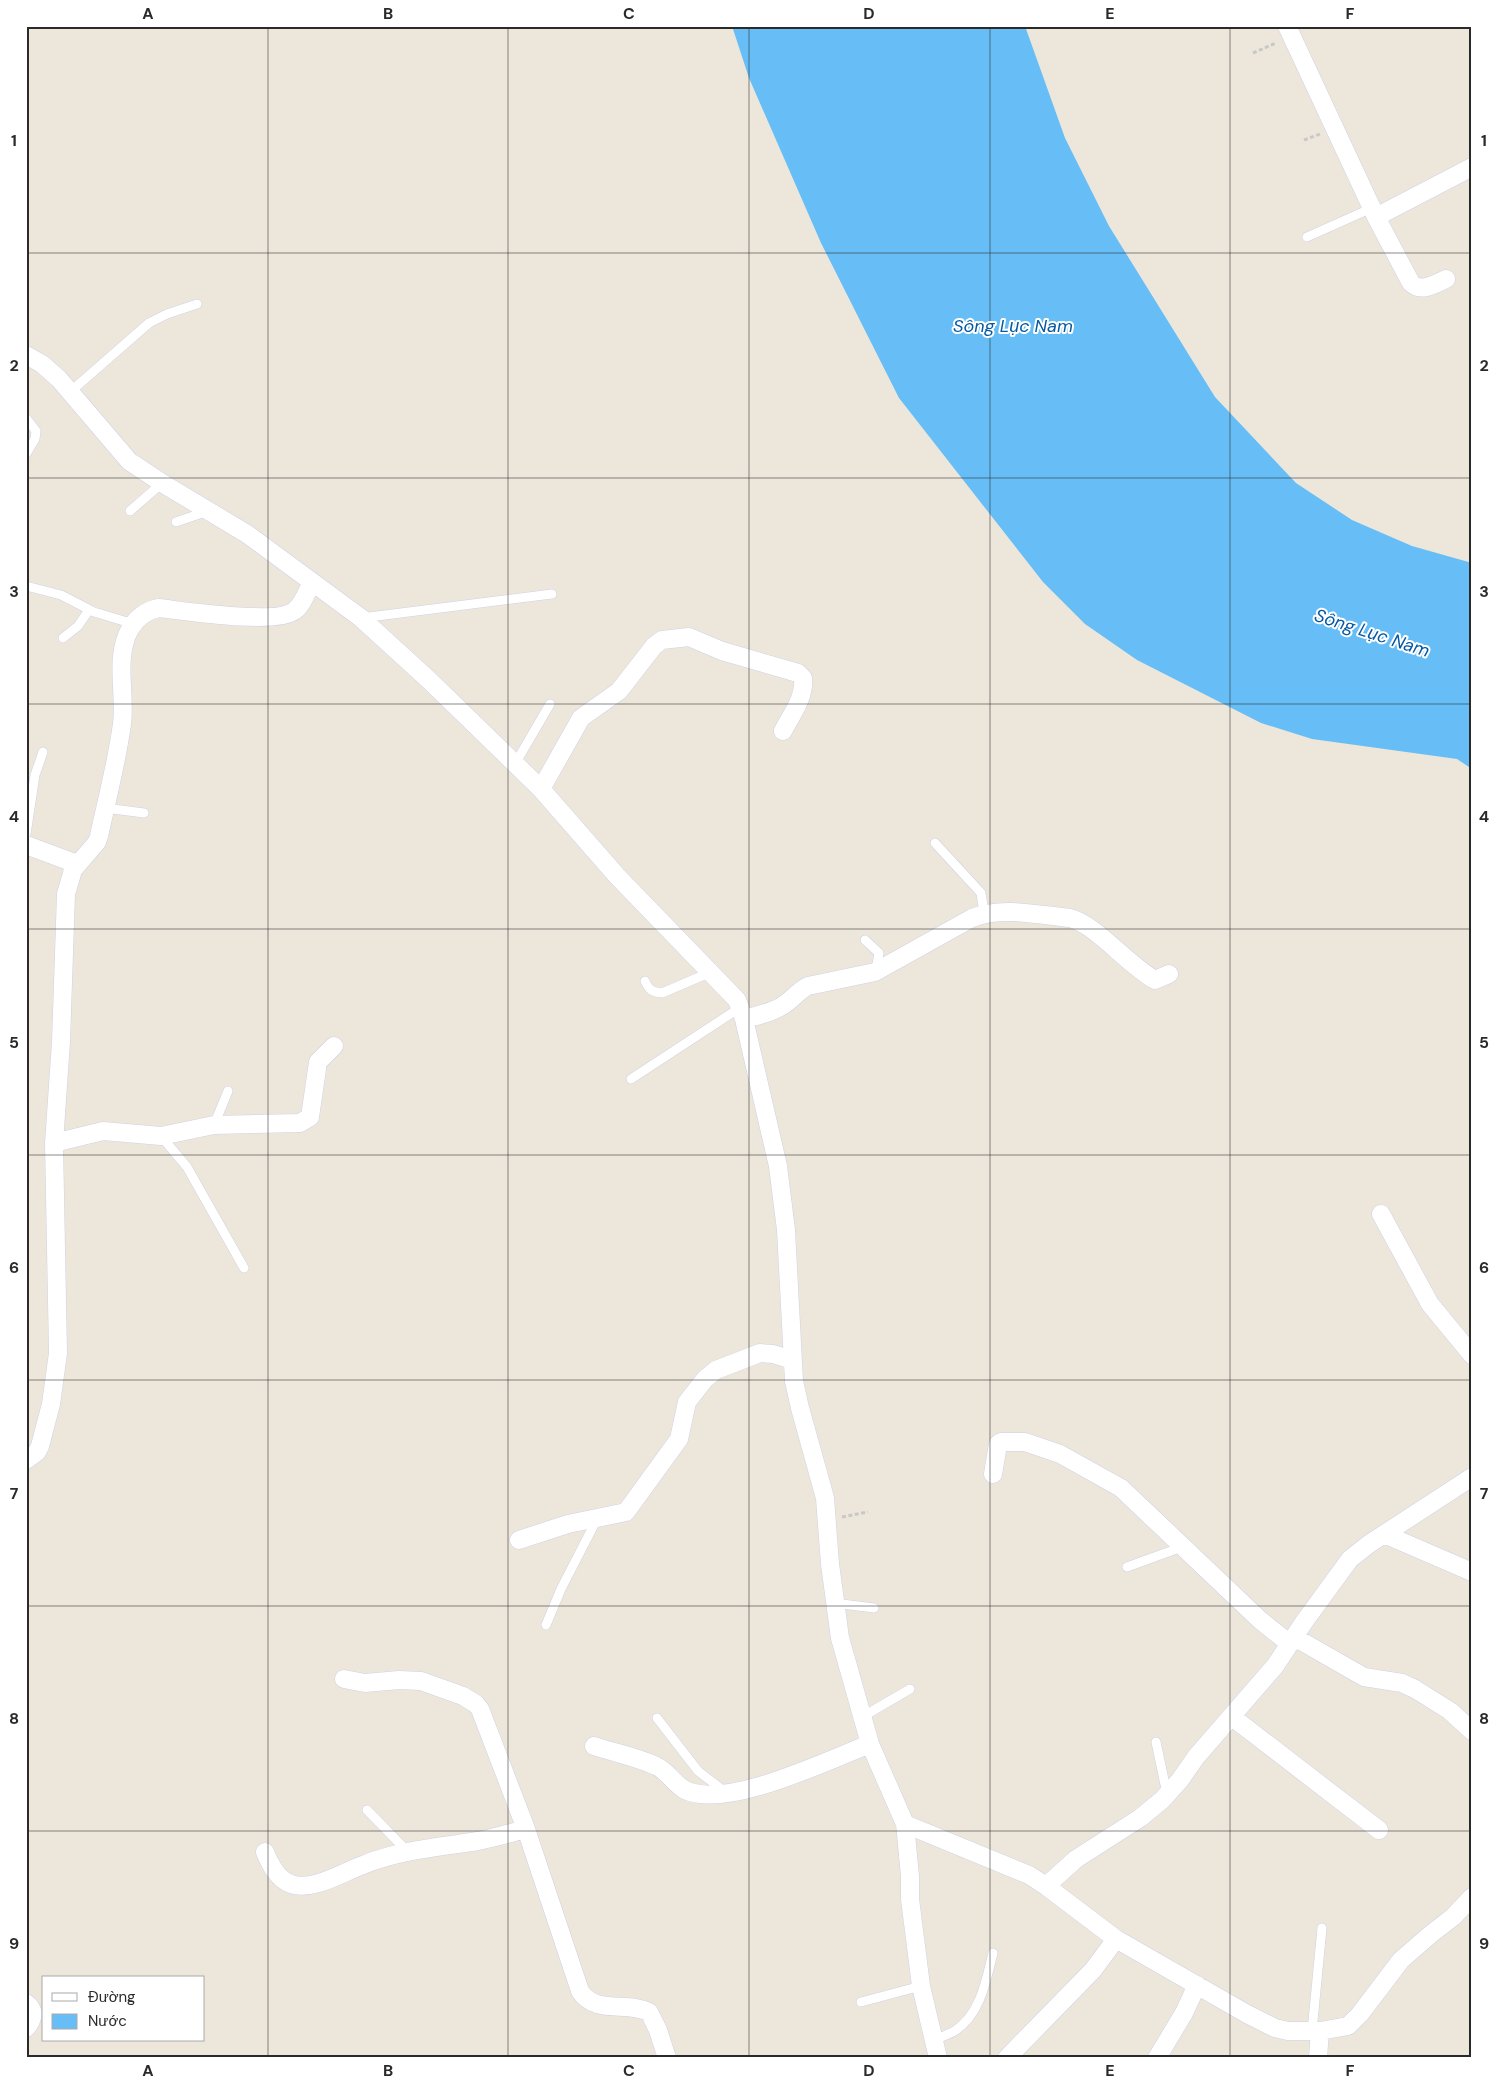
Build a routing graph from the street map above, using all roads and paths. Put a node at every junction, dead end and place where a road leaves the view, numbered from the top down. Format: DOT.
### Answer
graph roads {
  1 [pos="1290,31"];
  2 [pos="1253,53"];
  3 [pos="1472,167"];
  4 [pos="1374,212"];
  5 [pos="1307,237"];
  6 [pos="1446,279"];
  7 [pos="197,304"];
  8 [pos="26,355"];
  9 [pos="70,392"];
  10 [pos="26,418"];
  11 [pos="26,454"];
  12 [pos="162,483"];
  13 [pos="130,511"];
  14 [pos="208,511"];
  15 [pos="176,522"];
  16 [pos="312,582"];
  17 [pos="26,586"];
  18 [pos="552,594"];
  19 [pos="89,610"];
  20 [pos="361,618"];
  21 [pos="134,624"];
  22 [pos="63,638"];
  23 [pos="550,704"];
  24 [pos="783,731"];
  25 [pos="43,752"];
  26 [pos="515,764"];
  27 [pos="542,789"];
  28 [pos="105,808"];
  29 [pos="144,813"];
  30 [pos="26,834"];
  31 [pos="935,843"];
  32 [pos="26,844"];
  33 [pos="76,864"];
  34 [pos="984,913"];
  35 [pos="866,940"];
  36 [pos="712,972"];
  37 [pos="875,972"];
  38 [pos="1169,974"];
  39 [pos="645,981"];
  40 [pos="743,1013"];
  41 [pos="334,1046"];
  42 [pos="631,1079"];
  43 [pos="228,1092"];
  44 [pos="214,1125"];
  45 [pos="161,1136"];
  46 [pos="54,1143"];
  47 [pos="1381,1214"];
  48 [pos="244,1268"];
  49 [pos="1472,1355"];
  50 [pos="792,1360"];
  51 [pos="26,1460"];
  52 [pos="993,1474"];
  53 [pos="1472,1477"];
  54 [pos="868,1512"];
  55 [pos="597,1518"];
  56 [pos="826,1519"];
  57 [pos="1384,1534"];
  58 [pos="519,1540"];
  59 [pos="1182,1547"];
  60 [pos="1127,1567"];
  61 [pos="1472,1572"];
  62 [pos="834,1602"];
  63 [pos="874,1608"];
  64 [pos="546,1625"];
  65 [pos="1292,1641"];
  66 [pos="344,1679"];
  67 [pos="910,1689"];
  68 [pos="862,1717"];
  69 [pos="1232,1717"];
  70 [pos="657,1718"];
  71 [pos="1472,1731"];
  72 [pos="1156,1742"];
  73 [pos="870,1744"];
  74 [pos="594,1746"];
  75 [pos="726,1793"];
  76 [pos="1167,1795"];
  77 [pos="367,1810"];
  78 [pos="905,1824"];
  79 [pos="526,1829"];
  80 [pos="1379,1830"];
  81 [pos="265,1852"];
  82 [pos="408,1853"];
  83 [pos="1046,1886"];
  84 [pos="1472,1897"];
  85 [pos="1322,1928"];
  86 [pos="1116,1939"];
  87 [pos="993,1953"];
  88 [pos="920,1986"];
  89 [pos="1197,1986"];
  90 [pos="861,2002"];
  91 [pos="26,2003"];
  92 [pos="26,2028"];
  93 [pos="1316,2031"];
  94 [pos="934,2040"];
  95 [pos="667,2058"];
  96 [pos="938,2058"];
  97 [pos="1007,2058"];
  98 [pos="1157,2058"];
  99 [pos="1318,2058"];
  1 -- 2 [label="path"];
  1 -- 4 [label="street"];
  3 -- 4 [label="street"];
  4 -- 5 [label="lane"];
  4 -- 6 [label="street"];
  7 -- 9 [label="lane"];
  8 -- 9 [label="street"];
  9 -- 12 [label="street"];
  10 -- 11 [label="lane"];
  12 -- 13 [label="lane"];
  12 -- 14 [label="street"];
  14 -- 15 [label="lane"];
  14 -- 16 [label="street"];
  16 -- 20 [label="street"];
  16 -- 21 [label="street"];
  17 -- 19 [label="lane"];
  18 -- 20 [label="lane"];
  19 -- 21 [label="lane"];
  19 -- 22 [label="lane"];
  20 -- 26 [label="street"];
  21 -- 28 [label="street"];
  23 -- 26 [label="lane"];
  24 -- 27 [label="street"];
  25 -- 30 [label="lane"];
  26 -- 27 [label="street"];
  27 -- 36 [label="street"];
  28 -- 29 [label="lane"];
  28 -- 33 [label="street"];
  31 -- 34 [label="lane"];
  32 -- 33 [label="street"];
  33 -- 46 [label="street"];
  34 -- 37 [label="street"];
  34 -- 38 [label="street"];
  35 -- 37 [label="lane"];
  36 -- 39 [label="lane"];
  36 -- 40 [label="street"];
  37 -- 40 [label="street"];
  40 -- 42 [label="lane"];
  40 -- 50 [label="street"];
  41 -- 44 [label="street"];
  43 -- 44 [label="lane"];
  44 -- 45 [label="street"];
  45 -- 46 [label="street"];
  45 -- 48 [label="lane"];
  46 -- 51 [label="street"];
  47 -- 49 [label="street"];
  50 -- 55 [label="street"];
  50 -- 56 [label="street"];
  52 -- 59 [label="street"];
  53 -- 57 [label="street"];
  54 -- 56 [label="path"];
  55 -- 58 [label="street"];
  55 -- 64 [label="lane"];
  56 -- 62 [label="street"];
  57 -- 61 [label="street"];
  57 -- 65 [label="street"];
  59 -- 60 [label="lane"];
  59 -- 65 [label="street"];
  62 -- 63 [label="lane"];
  62 -- 68 [label="street"];
  65 -- 69 [label="street"];
  65 -- 71 [label="street"];
  66 -- 79 [label="street"];
  67 -- 68 [label="lane"];
  68 -- 73 [label="street"];
  69 -- 76 [label="street"];
  69 -- 80 [label="street"];
  70 -- 75 [label="lane"];
  72 -- 76 [label="lane"];
  73 -- 75 [label="street"];
  73 -- 78 [label="street"];
  74 -- 75 [label="street"];
  76 -- 83 [label="street"];
  77 -- 82 [label="lane"];
  78 -- 83 [label="street"];
  78 -- 88 [label="street"];
  79 -- 82 [label="street"];
  79 -- 95 [label="street"];
  81 -- 82 [label="street"];
  83 -- 86 [label="street"];
  84 -- 93 [label="street"];
  85 -- 93 [label="lane"];
  86 -- 89 [label="street"];
  86 -- 97 [label="street"];
  87 -- 94 [label="lane"];
  88 -- 90 [label="lane"];
  88 -- 94 [label="street"];
  89 -- 93 [label="street"];
  89 -- 98 [label="street"];
  91 -- 92 [label="street"];
  93 -- 99 [label="street"];
  94 -- 96 [label="street"];
}
